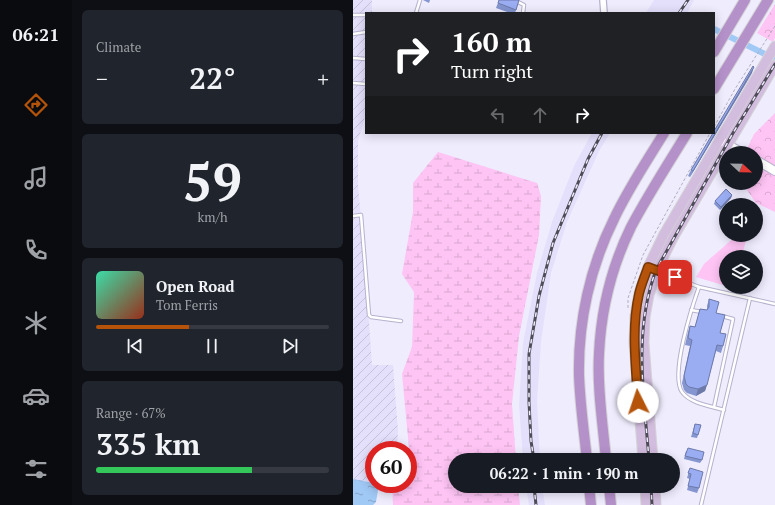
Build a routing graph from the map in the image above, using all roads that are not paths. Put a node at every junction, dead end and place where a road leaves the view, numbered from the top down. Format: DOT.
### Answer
graph roads {
  1 [pos="420,0"];
  2 [pos="514,0"];
  3 [pos="603,0"];
  4 [pos="745,0"];
  5 [pos="768,0"];
  6 [pos="416,12"];
  7 [pos="523,12"];
  8 [pos="604,12"];
  9 [pos="353,15"];
  10 [pos="365,15"];
  11 [pos="365,32"];
  12 [pos="353,34"];
  13 [pos="774,48"];
  14 [pos="715,50"];
  15 [pos="353,58"];
  16 [pos="365,59"];
  17 [pos="773,72"];
  18 [pos="353,83"];
  19 [pos="365,84"];
  20 [pos="715,87"];
  21 [pos="663,134"];
  22 [pos="686,134"];
  23 [pos="719,140"];
  24 [pos="728,145"];
  25 [pos="763,164"];
  26 [pos="775,171"];
  27 [pos="353,216"];
  28 [pos="648,267"];
  29 [pos="660,271"];
  30 [pos="699,287"];
  31 [pos="750,298"];
  32 [pos="775,304"];
  33 [pos="691,310"];
  34 [pos="704,312"];
  35 [pos="717,315"];
  36 [pos="401,321"];
  37 [pos="714,407"];
  38 [pos="724,410"];
  39 [pos="586,453"];
  40 [pos="605,453"];
  41 [pos="642,453"];
  42 [pos="652,453"];
  43 [pos="590,493"];
  44 [pos="610,493"];
  45 [pos="645,493"];
  46 [pos="655,493"];
  47 [pos="591,505"];
  48 [pos="611,505"];
  49 [pos="646,505"];
  50 [pos="656,505"];
  51 [pos="701,505"];
  1 -- 6 [label="lane"];
  2 -- 7 [label="lane"];
  3 -- 8 [label="street"];
  4 -- 14 [label="highway"];
  5 -- 20 [label="highway"];
  9 -- 10 [label="lane"];
  11 -- 12 [label="lane"];
  13 -- 23 [label="main road"];
  15 -- 16 [label="lane"];
  17 -- 24 [label="main road"];
  18 -- 19 [label="lane"];
  21 -- 39 [label="highway"];
  22 -- 40 [label="highway"];
  23 -- 24 [label="street"];
  23 -- 28 [label="main road"];
  24 -- 29 [label="main road"];
  25 -- 26 [label="street"];
  27 -- 36 [label="lane"];
  28 -- 29 [label="street"];
  28 -- 41 [label="main road"];
  29 -- 30 [label="lane"];
  29 -- 42 [label="main road"];
  30 -- 31 [label="lane"];
  30 -- 33 [label="lane"];
  31 -- 32 [label="lane"];
  31 -- 38 [label="lane"];
  33 -- 34 [label="lane"];
  33 -- 37 [label="lane"];
  35 -- 37 [label="lane"];
  37 -- 38 [label="lane"];
  38 -- 51 [label="lane"];
  43 -- 47 [label="highway"];
  44 -- 48 [label="highway"];
  45 -- 49 [label="main road"];
  46 -- 50 [label="main road"];
}
